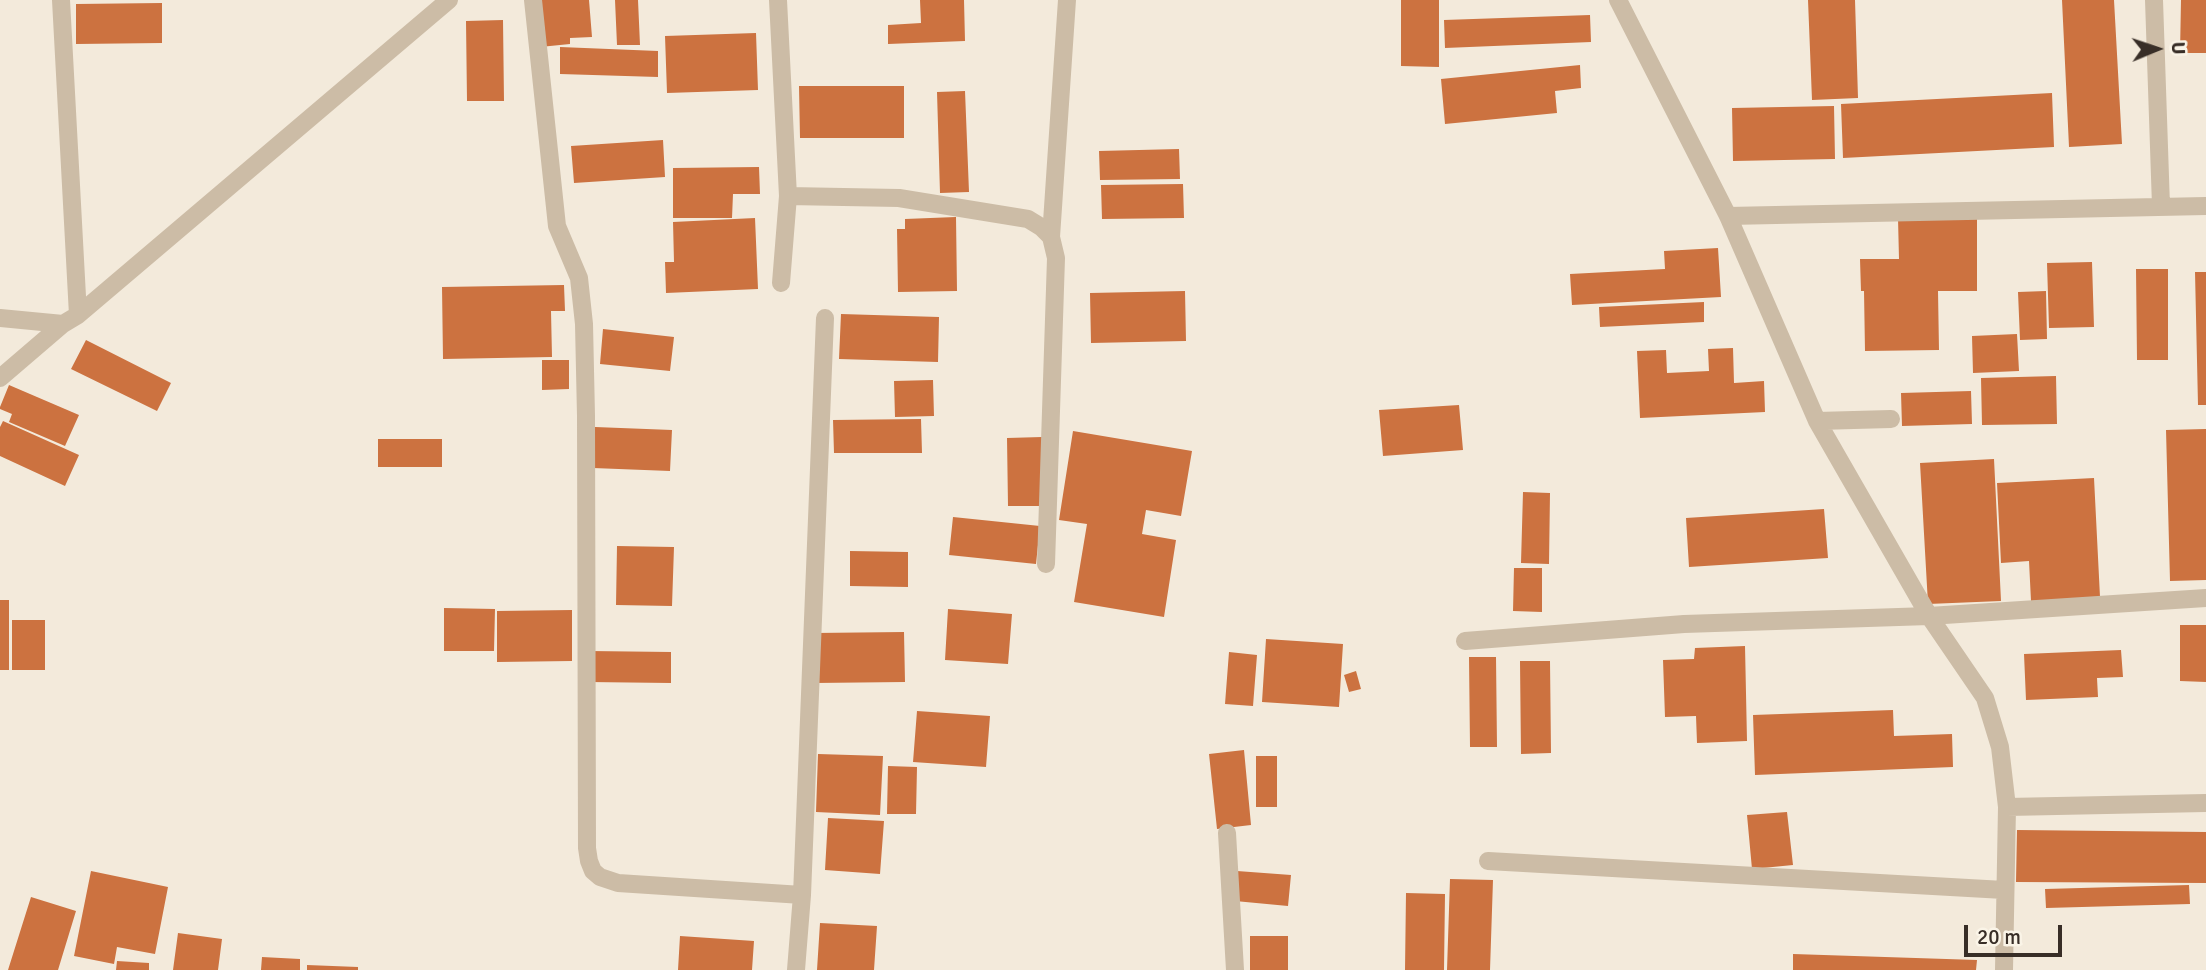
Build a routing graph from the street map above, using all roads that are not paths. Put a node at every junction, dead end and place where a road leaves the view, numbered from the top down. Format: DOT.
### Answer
graph roads {
  1 [pos="61,0"];
  2 [pos="449,0"];
  3 [pos="533,0"];
  4 [pos="778,0"];
  5 [pos="1068,0"];
  6 [pos="1618,0"];
  7 [pos="2154,0"];
  8 [pos="788,196"];
  9 [pos="2206,205"];
  10 [pos="2161,206"];
  11 [pos="1728,216"];
  12 [pos="1051,237"];
  13 [pos="781,282"];
  14 [pos="0,317"];
  15 [pos="825,318"];
  16 [pos="71,320"];
  17 [pos="0,378"];
  18 [pos="1891,419"];
  19 [pos="1817,421"];
  20 [pos="1046,564"];
  21 [pos="2206,598"];
  22 [pos="1929,616"];
  23 [pos="1465,641"];
  24 [pos="2206,803"];
  25 [pos="2007,807"];
  26 [pos="1227,833"];
  27 [pos="1488,862"];
  28 [pos="2004,891"];
  29 [pos="802,895"];
  30 [pos="796,970"];
  31 [pos="1236,970"];
  32 [pos="2004,970"];
  1 -- 16 [label="street"];
  2 -- 16 [label="street"];
  3 -- 29 [label="street"];
  4 -- 8 [label="street"];
  5 -- 12 [label="street"];
  6 -- 11 [label="street"];
  7 -- 10 [label="street"];
  8 -- 12 [label="street"];
  8 -- 13 [label="street"];
  9 -- 10 [label="street"];
  10 -- 11 [label="street"];
  11 -- 19 [label="street"];
  12 -- 20 [label="street"];
  14 -- 16 [label="street"];
  15 -- 29 [label="street"];
  16 -- 17 [label="street"];
  18 -- 19 [label="street"];
  19 -- 22 [label="street"];
  21 -- 22 [label="street"];
  22 -- 23 [label="street"];
  22 -- 25 [label="street"];
  24 -- 25 [label="street"];
  25 -- 28 [label="street"];
  26 -- 31 [label="street"];
  27 -- 28 [label="street"];
  28 -- 32 [label="street"];
  29 -- 30 [label="street"];
}
